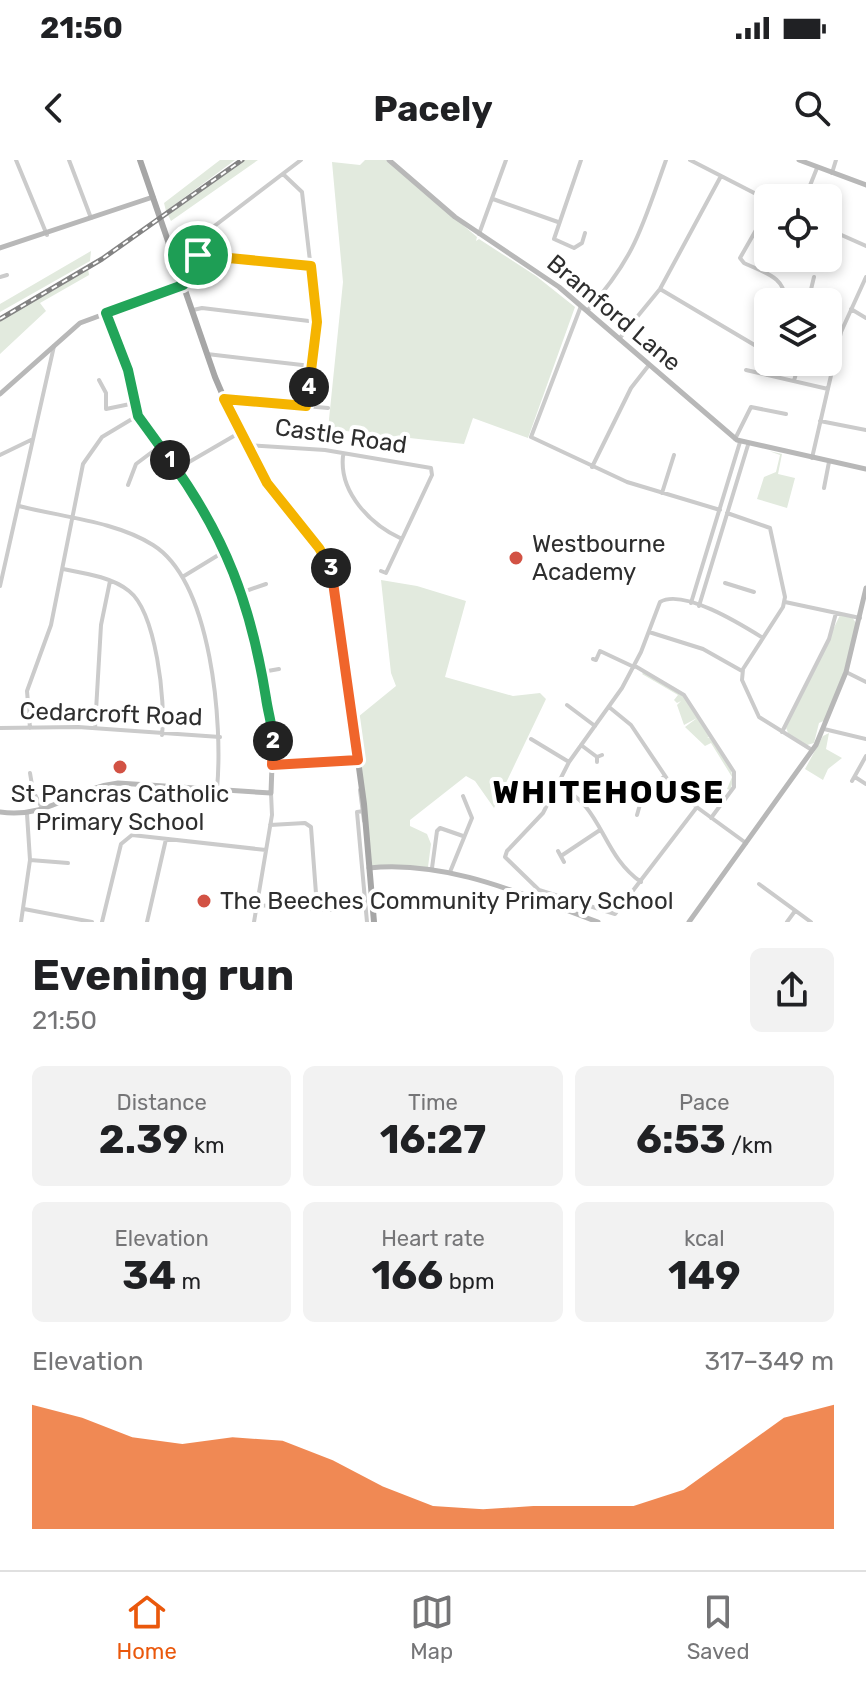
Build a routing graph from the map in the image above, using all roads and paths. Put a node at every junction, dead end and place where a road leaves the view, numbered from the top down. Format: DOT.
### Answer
graph roads {
  1 [pos="16,160"];
  2 [pos="69,160"];
  3 [pos="140,160"];
  4 [pos="301,160"];
  5 [pos="389,160"];
  6 [pos="506,160"];
  7 [pos="581,160"];
  8 [pos="666,160"];
  9 [pos="690,160"];
  10 [pos="799,160"];
  11 [pos="836,160"];
  12 [pos="817,168"];
  13 [pos="283,174"];
  14 [pos="832,174"];
  15 [pos="721,176"];
  16 [pos="811,184"];
  17 [pos="866,185"];
  18 [pos="754,193"];
  19 [pos="153,197"];
  20 [pos="492,198"];
  21 [pos="91,219"];
  22 [pos="558,222"];
  23 [pos="585,233"];
  24 [pos="479,234"];
  25 [pos="754,234"];
  26 [pos="47,235"];
  27 [pos="842,235"];
  28 [pos="866,246"];
  29 [pos="0,248"];
  30 [pos="183,250"];
  31 [pos="174,254"];
  32 [pos="733,258"];
  33 [pos="740,259"];
  34 [pos="311,266"];
  35 [pos="7,275"];
  36 [pos="0,277"];
  37 [pos="814,277"];
  38 [pos="866,277"];
  39 [pos="183,285"];
  40 [pos="784,288"];
  41 [pos="813,288"];
  42 [pos="660,289"];
  43 [pos="581,306"];
  44 [pos="851,309"];
  45 [pos="192,310"];
  46 [pos="587,311"];
  47 [pos="106,313"];
  48 [pos="866,318"];
  49 [pos="317,322"];
  50 [pos="619,339"];
  51 [pos="754,345"];
  52 [pos="54,346"];
  53 [pos="207,354"];
  54 [pos="39,361"];
  55 [pos="649,365"];
  56 [pos="311,366"];
  57 [pos="750,369"];
  58 [pos="48,370"];
  59 [pos="754,370"];
  60 [pos="772,376"];
  61 [pos="795,376"];
  62 [pos="99,380"];
  63 [pos="794,381"];
  64 [pos="828,389"];
  65 [pos="0,394"];
  66 [pos="224,399"];
  67 [pos="135,403"];
  68 [pos="306,406"];
  69 [pos="328,408"];
  70 [pos="784,412"];
  71 [pos="138,416"];
  72 [pos="820,421"];
  73 [pos="866,423"];
  74 [pos="865,430"];
  75 [pos="239,433"];
  76 [pos="33,439"];
  77 [pos="738,440"];
  78 [pos="245,445"];
  79 [pos="748,445"];
  80 [pos="160,446"];
  81 [pos="0,455"];
  82 [pos="674,455"];
  83 [pos="343,456"];
  84 [pos="812,458"];
  85 [pos="829,462"];
  86 [pos="592,467"];
  87 [pos="177,469"];
  88 [pos="866,469"];
  89 [pos="128,485"];
  90 [pos="824,488"];
  91 [pos="725,492"];
  92 [pos="662,493"];
  93 [pos="733,494"];
  94 [pos="19,506"];
  95 [pos="720,510"];
  96 [pos="727,513"];
  97 [pos="71,519"];
  98 [pos="714,529"];
  99 [pos="722,531"];
  100 [pos="402,539"];
  101 [pos="225,551"];
  102 [pos="63,569"];
  103 [pos="381,571"];
  104 [pos="184,576"];
  105 [pos="110,581"];
  106 [pos="725,583"];
  107 [pos="266,584"];
  108 [pos="0,586"];
  109 [pos="243,592"];
  110 [pos="754,592"];
  111 [pos="866,592"];
  112 [pos="785,602"];
  113 [pos="691,603"];
  114 [pos="699,606"];
  115 [pos="836,613"];
  116 [pos="860,618"];
  117 [pos="648,632"];
  118 [pos="763,638"];
  119 [pos="593,659"];
  120 [pos="635,666"];
  121 [pos="279,669"];
  122 [pos="742,671"];
  123 [pos="262,672"];
  124 [pos="846,672"];
  125 [pos="866,682"];
  126 [pos="568,705"];
  127 [pos="609,707"];
  128 [pos="595,726"];
  129 [pos="0,728"];
  130 [pos="30,728"];
  131 [pos="95,728"];
  132 [pos="824,729"];
  133 [pos="782,732"];
  134 [pos="162,735"];
  135 [pos="220,737"];
  136 [pos="531,739"];
  137 [pos="866,739"];
  138 [pos="581,745"];
  139 [pos="812,750"];
  140 [pos="866,756"];
  141 [pos="598,758"];
  142 [pos="358,760"];
  143 [pos="569,762"];
  144 [pos="272,765"];
  145 [pos="30,773"];
  146 [pos="665,776"];
  147 [pos="866,784"];
  148 [pos="557,785"];
  149 [pos="512,786"];
  150 [pos="217,792"];
  151 [pos="271,793"];
  152 [pos="463,796"];
  153 [pos="548,804"];
  154 [pos="697,807"];
  155 [pos="363,809"];
  156 [pos="43,810"];
  157 [pos="0,812"];
  158 [pos="27,814"];
  159 [pos="637,816"];
  160 [pos="711,818"];
  161 [pos="270,825"];
  162 [pos="600,830"];
  163 [pos="463,836"];
  164 [pos="166,839"];
  165 [pos="746,843"];
  166 [pos="266,850"];
  167 [pos="561,856"];
  168 [pos="30,860"];
  169 [pos="68,863"];
  170 [pos="368,868"];
  171 [pos="432,868"];
  172 [pos="450,872"];
  173 [pos="641,882"];
  174 [pos="759,884"];
  175 [pos="768,891"];
  176 [pos="762,899"];
  177 [pos="572,902"];
  178 [pos="256,905"];
  179 [pos="317,907"];
  180 [pos="23,909"];
  181 [pos="331,910"];
  182 [pos="795,910"];
  183 [pos="568,912"];
  184 [pos="21,922"];
  185 [pos="92,922"];
  186 [pos="102,922"];
  187 [pos="147,922"];
  188 [pos="254,922"];
  189 [pos="367,922"];
  190 [pos="374,922"];
  191 [pos="598,922"];
  192 [pos="689,922"];
  193 [pos="787,922"];
  194 [pos="811,922"];
  1 -- 26 [label="street"];
  2 -- 21 [label="street"];
  3 -- 19 [label="main road"];
  4 -- 13 [label="street"];
  5 -- 24 [label="street, Bramford Lane"];
  6 -- 20 [label="street"];
  7 -- 22 [label="street"];
  8 -- 46 [label="street"];
  9 -- 15 [label="street"];
  10 -- 12 [label="street"];
  11 -- 14 [label="street"];
  12 -- 14 [label="street"];
  12 -- 16 [label="street"];
  13 -- 30 [label="street"];
  13 -- 34 [label="street"];
  14 -- 17 [label="street"];
  15 -- 18 [label="street"];
  15 -- 42 [label="street"];
  19 -- 21 [label="street"];
  19 -- 31 [label="main road"];
  20 -- 22 [label="street"];
  20 -- 24 [label="street"];
  21 -- 26 [label="street"];
  22 -- 23 [label="street"];
  24 -- 43 [label="street, Bramford Lane"];
  25 -- 33 [label="street"];
  26 -- 29 [label="street"];
  27 -- 28 [label="street"];
  30 -- 31 [label="street"];
  30 -- 34 [label="street"];
  31 -- 39 [label="main road"];
  32 -- 33 [label="street"];
  33 -- 40 [label="street"];
  34 -- 49 [label="street"];
  35 -- 36 [label="street"];
  37 -- 41 [label="street"];
  38 -- 44 [label="street"];
  39 -- 45 [label="main road"];
  39 -- 47 [label="street"];
  42 -- 50 [label="street"];
  42 -- 51 [label="street"];
  43 -- 46 [label="street, Bramford Lane"];
  43 -- 86 [label="street"];
  44 -- 48 [label="street"];
  44 -- 64 [label="street"];
  45 -- 49 [label="street"];
  45 -- 53 [label="main road"];
  46 -- 50 [label="street, Bramford Lane"];
  47 -- 52 [label="street"];
  47 -- 67 [label="street"];
  49 -- 56 [label="street"];
  50 -- 55 [label="street, Bramford Lane"];
  52 -- 54 [label="street"];
  52 -- 58 [label="street"];
  53 -- 56 [label="street"];
  53 -- 66 [label="main road"];
  54 -- 58 [label="street"];
  54 -- 65 [label="street"];
  55 -- 77 [label="street, Bramford Lane"];
  55 -- 86 [label="street"];
  56 -- 68 [label="street"];
  57 -- 59 [label="street"];
  58 -- 76 [label="street"];
  60 -- 63 [label="street"];
  61 -- 63 [label="street"];
  62 -- 67 [label="street"];
  63 -- 64 [label="street"];
  64 -- 72 [label="street"];
  66 -- 68 [label="street"];
  66 -- 75 [label="main road"];
  67 -- 71 [label="street"];
  68 -- 69 [label="street"];
  70 -- 77 [label="street"];
  71 -- 80 [label="street"];
  71 -- 97 [label="street"];
  72 -- 74 [label="street"];
  72 -- 84 [label="street"];
  73 -- 74 [label="street"];
  75 -- 78 [label="main road"];
  75 -- 87 [label="street"];
  76 -- 81 [label="street"];
  76 -- 94 [label="street"];
  77 -- 79 [label="street, Bramford Lane"];
  77 -- 91 [label="street"];
  78 -- 83 [label="street, Castle Road"];
  78 -- 142 [label="main road"];
  79 -- 84 [label="street, Bramford Lane"];
  79 -- 93 [label="street"];
  80 -- 87 [label="street"];
  80 -- 89 [label="street"];
  82 -- 92 [label="street"];
  83 -- 100 [label="street"];
  83 -- 100 [label="street, Castle Road"];
  84 -- 85 [label="street, Bramford Lane"];
  85 -- 88 [label="street, Bramford Lane"];
  85 -- 90 [label="street"];
  86 -- 92 [label="street"];
  87 -- 101 [label="street"];
  91 -- 93 [label="street"];
  91 -- 95 [label="street"];
  92 -- 95 [label="street"];
  93 -- 96 [label="street"];
  94 -- 97 [label="street"];
  94 -- 108 [label="street"];
  95 -- 98 [label="street"];
  96 -- 99 [label="street"];
  96 -- 112 [label="street"];
  97 -- 102 [label="street"];
  97 -- 104 [label="street"];
  98 -- 99 [label="street"];
  98 -- 113 [label="street"];
  99 -- 114 [label="street"];
  100 -- 103 [label="street"];
  101 -- 104 [label="street"];
  101 -- 109 [label="street"];
  102 -- 105 [label="street"];
  102 -- 130 [label="street"];
  104 -- 135 [label="street"];
  105 -- 131 [label="street"];
  105 -- 134 [label="street"];
  106 -- 110 [label="street"];
  107 -- 109 [label="street"];
  109 -- 123 [label="street"];
  111 -- 116 [label="street"];
  112 -- 115 [label="street"];
  112 -- 118 [label="street"];
  113 -- 114 [label="street"];
  113 -- 117 [label="street"];
  114 -- 118 [label="street"];
  115 -- 116 [label="street"];
  115 -- 133 [label="street"];
  116 -- 124 [label="street"];
  117 -- 120 [label="street"];
  117 -- 122 [label="street"];
  118 -- 122 [label="street"];
  119 -- 120 [label="street"];
  120 -- 127 [label="street"];
  120 -- 160 [label="street"];
  121 -- 123 [label="street"];
  122 -- 133 [label="street"];
  123 -- 144 [label="street"];
  124 -- 125 [label="street"];
  124 -- 132 [label="street"];
  126 -- 128 [label="street"];
  127 -- 128 [label="street"];
  127 -- 146 [label="street"];
  128 -- 138 [label="street"];
  129 -- 130 [label="street, Cedarcroft Road"];
  130 -- 131 [label="street, Cedarcroft Road"];
  131 -- 134 [label="street, Cedarcroft Road"];
  132 -- 137 [label="street"];
  132 -- 139 [label="street"];
  133 -- 139 [label="street"];
  134 -- 135 [label="street, Cedarcroft Road"];
  135 -- 150 [label="street"];
  136 -- 143 [label="street"];
  138 -- 141 [label="street"];
  138 -- 143 [label="street"];
  139 -- 165 [label="street"];
  140 -- 147 [label="street"];
  142 -- 144 [label="street"];
  142 -- 155 [label="main road"];
  143 -- 148 [label="street"];
  144 -- 151 [label="street"];
  145 -- 156 [label="street"];
  146 -- 154 [label="street"];
  146 -- 159 [label="street"];
  148 -- 153 [label="street"];
  148 -- 162 [label="street"];
  149 -- 153 [label="street"];
  150 -- 151 [label="street"];
  150 -- 156 [label="street"];
  151 -- 161 [label="street"];
  152 -- 163 [label="street"];
  153 -- 177 [label="street"];
  154 -- 160 [label="street"];
  154 -- 173 [label="street"];
  155 -- 170 [label="main road"];
  155 -- 189 [label="street"];
  156 -- 158 [label="street"];
  157 -- 158 [label="street"];
  158 -- 168 [label="street"];
  160 -- 165 [label="street"];
  161 -- 166 [label="street"];
  161 -- 179 [label="street"];
  162 -- 167 [label="street"];
  162 -- 173 [label="street"];
  163 -- 171 [label="street"];
  163 -- 172 [label="street"];
  164 -- 166 [label="street"];
  164 -- 186 [label="street"];
  164 -- 187 [label="street"];
  165 -- 192 [label="street"];
  166 -- 178 [label="street"];
  168 -- 169 [label="street"];
  168 -- 180 [label="street"];
  170 -- 171 [label="street"];
  170 -- 190 [label="main road"];
  171 -- 172 [label="street"];
  172 -- 183 [label="street"];
  173 -- 177 [label="street"];
  174 -- 175 [label="street"];
  175 -- 176 [label="street"];
  175 -- 182 [label="street"];
  177 -- 183 [label="street"];
  178 -- 179 [label="street"];
  178 -- 188 [label="street"];
  179 -- 181 [label="street"];
  180 -- 184 [label="street"];
  180 -- 185 [label="street"];
  182 -- 193 [label="street"];
  182 -- 194 [label="street"];
  183 -- 191 [label="street"];
}
